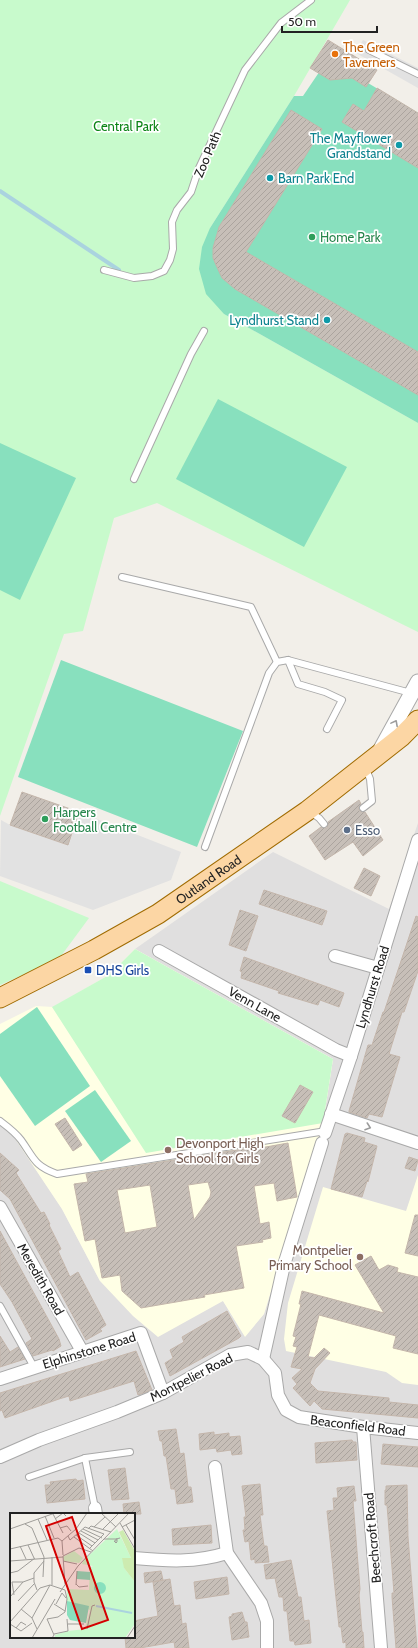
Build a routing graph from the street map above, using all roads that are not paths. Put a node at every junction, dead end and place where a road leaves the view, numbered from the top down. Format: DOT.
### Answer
graph roads {
  1 [pos="311,0"];
  2 [pos="369,50"];
  3 [pos="418,74"];
  4 [pos="104,270"];
  5 [pos="204,331"];
  6 [pos="134,479"];
  7 [pos="122,577"];
  8 [pos="288,660"];
  9 [pos="277,662"];
  10 [pos="414,687"];
  11 [pos="418,720"];
  12 [pos="327,729"];
  13 [pos="418,729"];
  14 [pos="401,737"];
  15 [pos="372,760"];
  16 [pos="363,808"];
  17 [pos="307,810"];
  18 [pos="324,824"];
  19 [pos="418,840"];
  20 [pos="205,847"];
  21 [pos="159,951"];
  22 [pos="335,956"];
  23 [pos="378,968"];
  24 [pos="0,998"];
  25 [pos="351,1056"];
  26 [pos="331,1114"];
  27 [pos="0,1121"];
  28 [pos="324,1136"];
  29 [pos="418,1143"];
  30 [pos="0,1207"];
  31 [pos="0,1306"];
  32 [pos="82,1351"];
  33 [pos="263,1359"];
  34 [pos="34,1367"];
  35 [pos="0,1379"];
  36 [pos="163,1393"];
  37 [pos="363,1427"];
  38 [pos="418,1433"];
  39 [pos="130,1452"];
  40 [pos="0,1457"];
  41 [pos="85,1458"];
  42 [pos="215,1467"];
  43 [pos="29,1477"];
  44 [pos="96,1511"];
  45 [pos="228,1554"];
  46 [pos="135,1558"];
  47 [pos="267,1648"];
  48 [pos="381,1648"];
  1 -- 4 [label="lane, Zoo Path"];
  2 -- 3 [label="lane"];
  5 -- 6 [label="lane"];
  7 -- 9 [label="lane"];
  8 -- 9 [label="lane"];
  8 -- 10 [label="lane"];
  8 -- 12 [label="lane"];
  9 -- 20 [label="lane"];
  15 -- 10 [label="street, one-way"];
  11 -- 14 [label="main road, Outland Road"];
  13 -- 14 [label="main road, Outland Road"];
  14 -- 15 [label="main road, Outland Road"];
  15 -- 16 [label="lane"];
  15 -- 17 [label="main road, Outland Road"];
  17 -- 18 [label="lane"];
  17 -- 24 [label="main road, Outland Road"];
  19 -- 23 [label="street, Lyndhurst Road"];
  21 -- 25 [label="street, Venn Lane"];
  22 -- 23 [label="street"];
  23 -- 25 [label="street, Lyndhurst Road"];
  25 -- 26 [label="street, Lyndhurst Road"];
  26 -- 28 [label="street, Lyndhurst Road"];
  26 -- 29 [label="street, one-way"];
  27 -- 28 [label="lane"];
  28 -- 33 [label="street"];
  30 -- 32 [label="street, Meredith Road"];
  31 -- 34 [label="lane"];
  32 -- 34 [label="street, Elphinstone Road"];
  32 -- 36 [label="street, Elphinstone Road"];
  33 -- 36 [label="street, Montpelier Road"];
  33 -- 37 [label="street, Beaconfield Road"];
  34 -- 35 [label="street, Elphinstone Road"];
  36 -- 40 [label="street, Montpelier Road"];
  37 -- 38 [label="street, Beaconfield Road"];
  37 -- 48 [label="street, Beechcroft Road"];
  39 -- 41 [label="lane"];
  41 -- 43 [label="lane"];
  41 -- 44 [label="lane"];
  42 -- 45 [label="street"];
  45 -- 46 [label="street"];
  45 -- 47 [label="street"];
}
